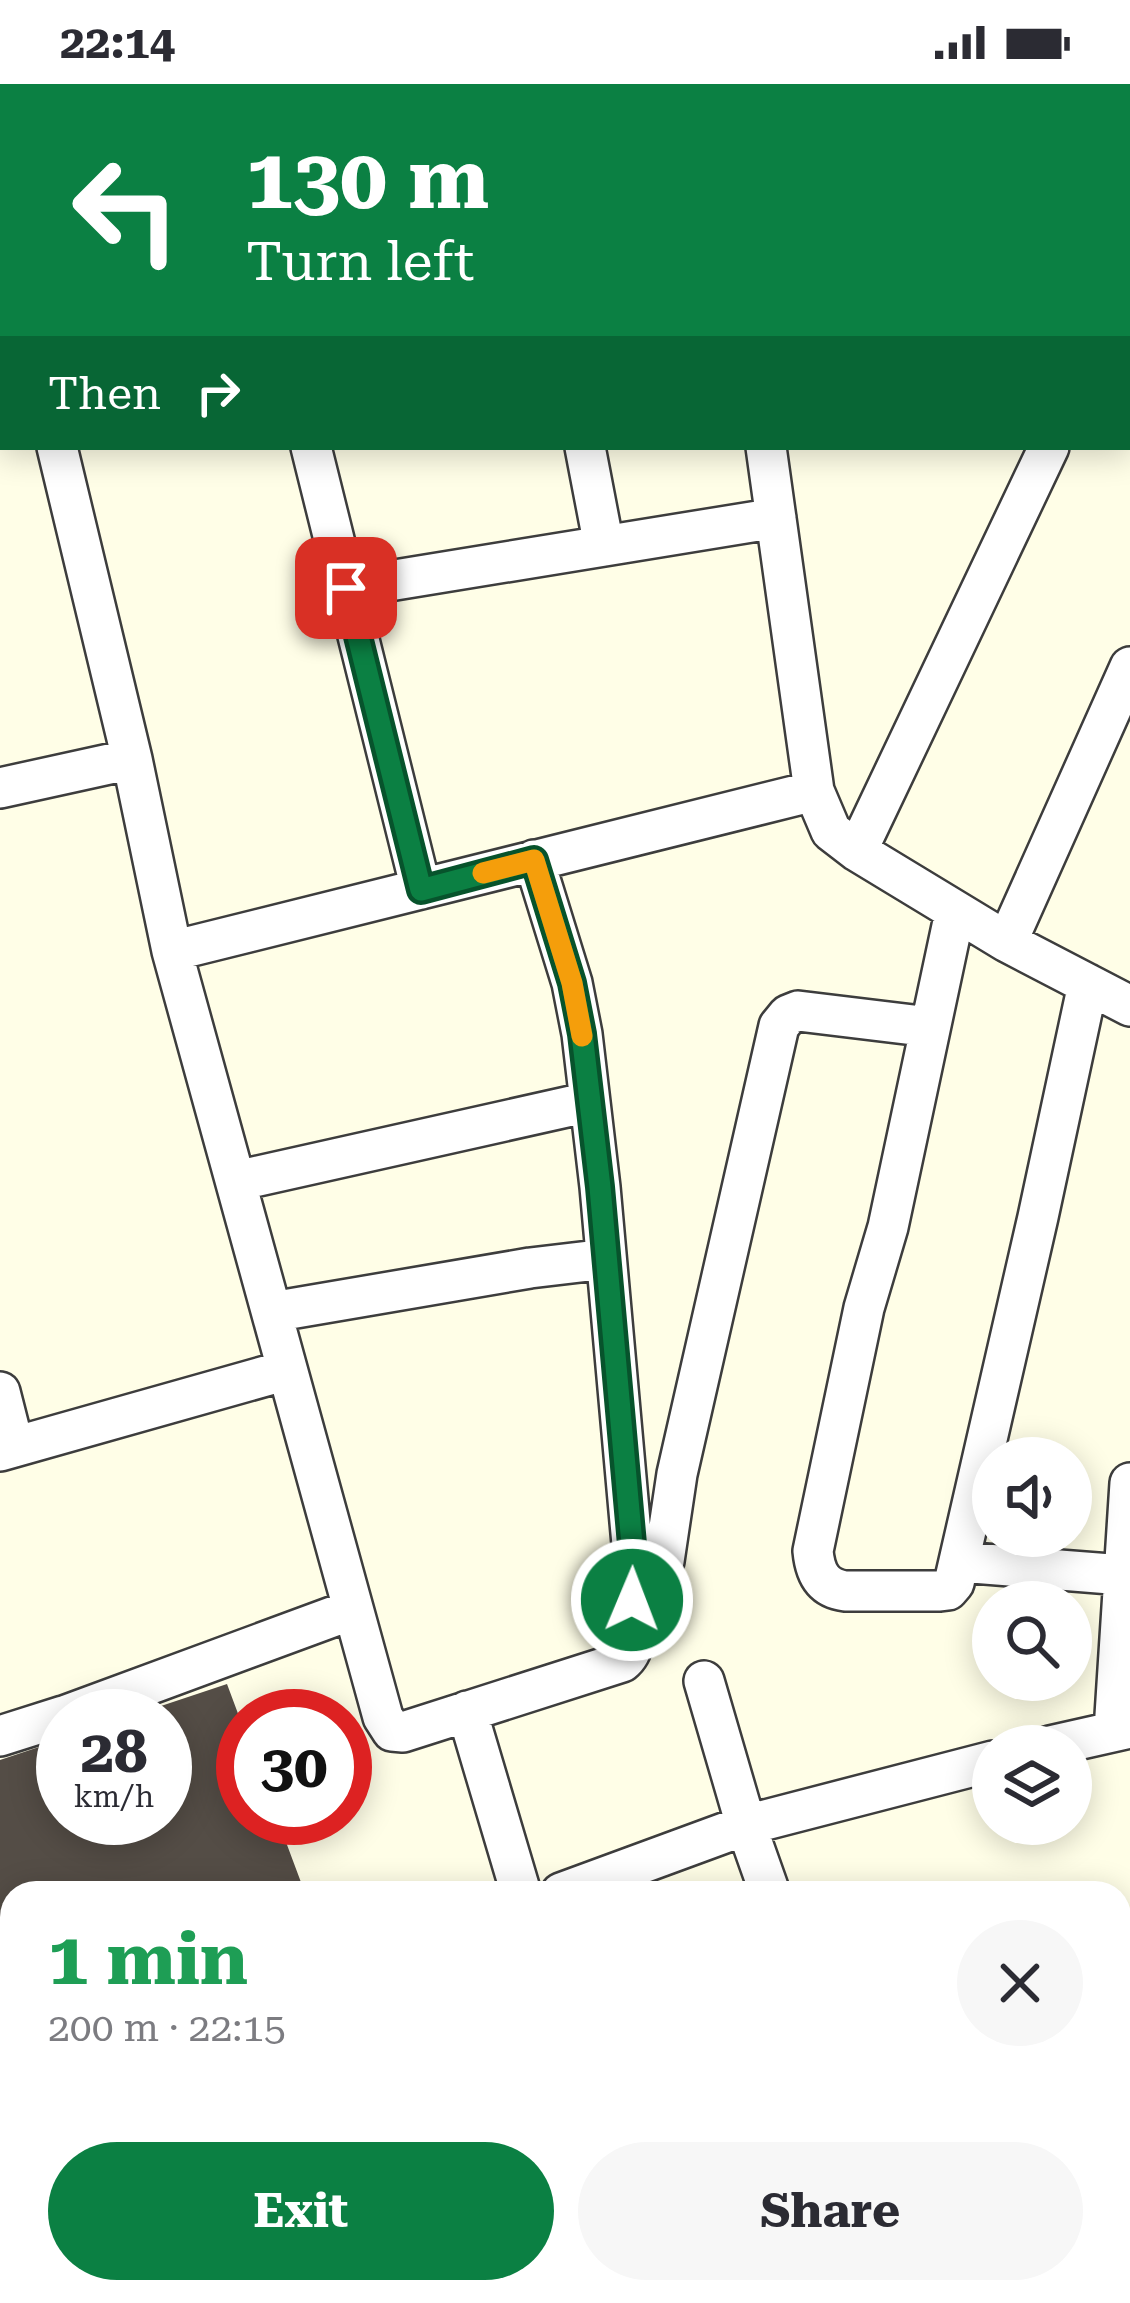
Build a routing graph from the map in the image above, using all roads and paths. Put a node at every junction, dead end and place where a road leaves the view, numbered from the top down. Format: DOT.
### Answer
graph roads {
  1 [pos="58,450"];
  2 [pos="312,450"];
  3 [pos="586,450"];
  4 [pos="766,450"];
  5 [pos="1048,450"];
  6 [pos="776,518"];
  7 [pos="604,546"];
  8 [pos="346,588"];
  9 [pos="1130,667"];
  10 [pos="132,759"];
  11 [pos="0,788"];
  12 [pos="814,791"];
  13 [pos="857,851"];
  14 [pos="534,860"];
  15 [pos="421,890"];
  16 [pos="955,912"];
  17 [pos="1006,942"];
  18 [pos="172,951"];
  19 [pos="1088,984"];
  20 [pos="1130,1006"];
  21 [pos="930,1027"];
  22 [pos="590,1102"];
  23 [pos="236,1180"];
  24 [pos="606,1259"];
  25 [pos="272,1312"];
  26 [pos="287,1370"];
  27 [pos="0,1392"];
  28 [pos="7,1449"];
  29 [pos="1130,1483"];
  30 [pos="960,1562"];
  31 [pos="1123,1575"];
  32 [pos="636,1589"];
  33 [pos="351,1610"];
  34 [pos="704,1682"];
  35 [pos="136,1689"];
  36 [pos="467,1712"];
  37 [pos="36,1725"];
  38 [pos="1122,1730"];
  39 [pos="0,1736"];
  40 [pos="1092,1737"];
  41 [pos="972,1766"];
  42 [pos="746,1825"];
  43 [pos="517,1881"];
  44 [pos="594,1881"];
  45 [pos="766,1881"];
  1 -- 10 [label="street"];
  2 -- 8 [label="street"];
  3 -- 7 [label="street"];
  4 -- 6 [label="street"];
  5 -- 13 [label="street"];
  6 -- 7 [label="street"];
  6 -- 12 [label="street"];
  7 -- 8 [label="street"];
  8 -- 15 [label="street"];
  9 -- 17 [label="street"];
  10 -- 11 [label="street"];
  10 -- 18 [label="street"];
  12 -- 13 [label="street"];
  12 -- 14 [label="street"];
  13 -- 16 [label="street"];
  14 -- 15 [label="street"];
  14 -- 22 [label="street"];
  15 -- 18 [label="street"];
  16 -- 17 [label="street"];
  16 -- 21 [label="street"];
  17 -- 19 [label="street"];
  18 -- 23 [label="street"];
  19 -- 20 [label="street"];
  19 -- 30 [label="street"];
  21 -- 30 [label="street"];
  21 -- 32 [label="street"];
  22 -- 23 [label="street"];
  22 -- 24 [label="street"];
  23 -- 25 [label="street"];
  24 -- 25 [label="street"];
  24 -- 32 [label="street"];
  25 -- 26 [label="street"];
  26 -- 28 [label="street"];
  26 -- 33 [label="street"];
  27 -- 28 [label="street"];
  29 -- 31 [label="street"];
  30 -- 31 [label="street"];
  31 -- 38 [label="street"];
  32 -- 36 [label="street"];
  33 -- 35 [label="street"];
  33 -- 36 [label="street"];
  34 -- 42 [label="street"];
  36 -- 43 [label="street"];
  37 -- 39 [label="street"];
  38 -- 40 [label="street"];
  41 -- 42 [label="street"];
  42 -- 44 [label="street"];
  42 -- 45 [label="street"];
}
